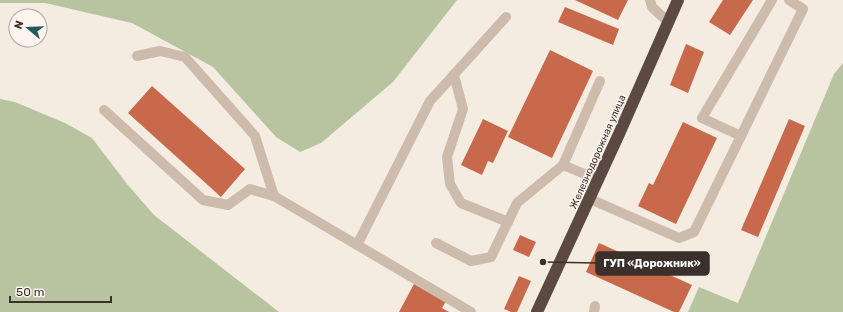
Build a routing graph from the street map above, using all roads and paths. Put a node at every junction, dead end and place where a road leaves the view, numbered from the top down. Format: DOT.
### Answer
graph roads {
  1 [pos="650,0"];
  2 [pos="678,0"];
  3 [pos="772,0"];
  4 [pos="789,0"];
  5 [pos="506,17"];
  6 [pos="668,22"];
  7 [pos="137,56"];
  8 [pos="454,75"];
  9 [pos="600,81"];
  10 [pos="104,110"];
  11 [pos="741,136"];
  12 [pos="563,165"];
  13 [pos="598,180"];
  14 [pos="274,196"];
  15 [pos="590,199"];
  16 [pos="508,222"];
  17 [pos="436,243"];
  18 [pos="357,245"];
  19 [pos="471,312"];
  20 [pos="537,312"];
  1 -- 6 [label="lane"];
  2 -- 6 [label="highway, Железнодорожная улица"];
  3 -- 11 [label="lane"];
  4 -- 11 [label="lane"];
  5 -- 8 [label="lane"];
  6 -- 13 [label="highway, Железнодорожная улица"];
  7 -- 14 [label="lane"];
  8 -- 16 [label="lane"];
  8 -- 18 [label="lane"];
  9 -- 12 [label="lane"];
  10 -- 14 [label="lane"];
  11 -- 15 [label="lane"];
  12 -- 13 [label="lane"];
  12 -- 16 [label="lane"];
  13 -- 15 [label="highway, Железнодорожная улица"];
  14 -- 18 [label="lane"];
  15 -- 20 [label="highway, Железнодорожная улица"];
  16 -- 17 [label="lane"];
  18 -- 19 [label="lane"];
}
